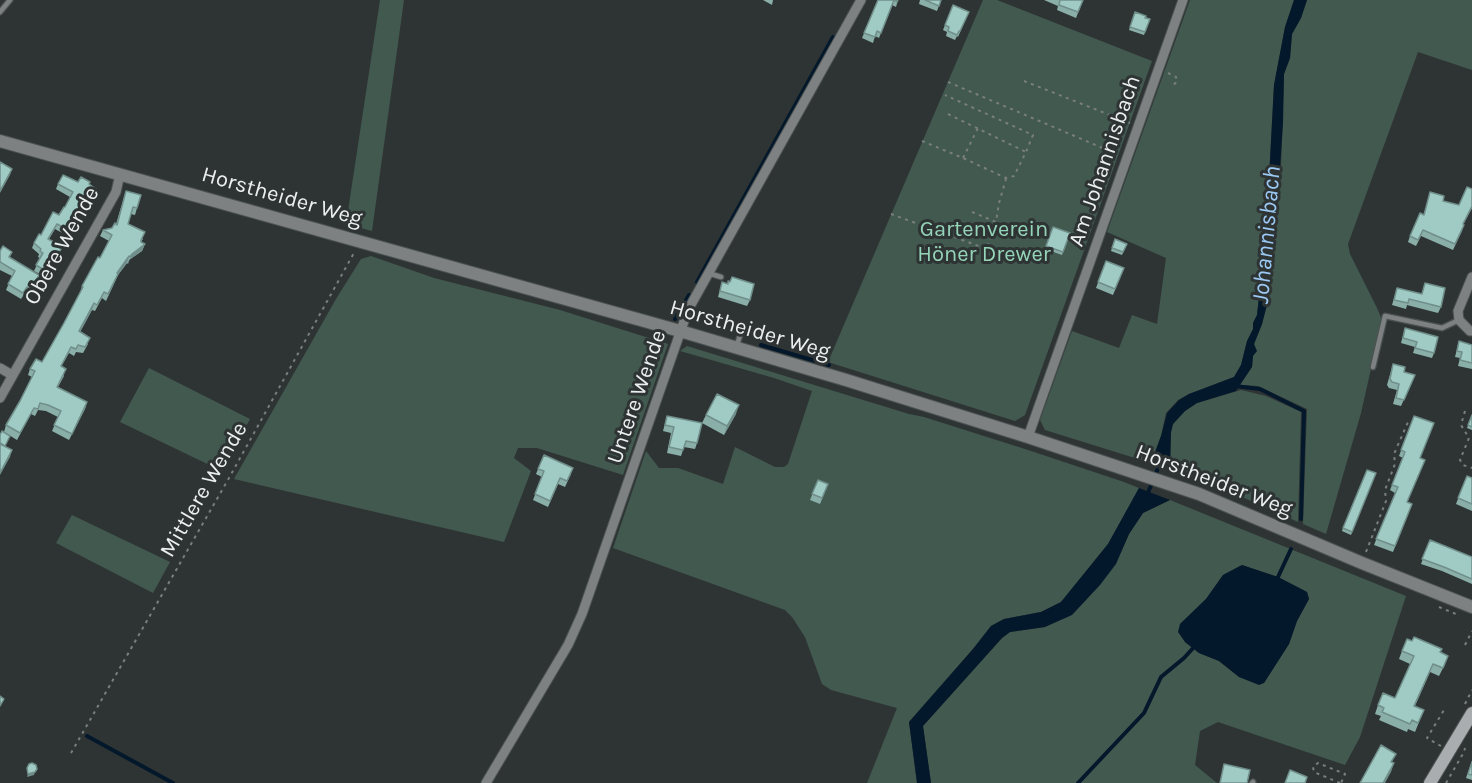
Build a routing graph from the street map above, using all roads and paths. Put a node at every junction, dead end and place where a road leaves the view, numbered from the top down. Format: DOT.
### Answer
graph roads {
  1 [pos="10,0"];
  2 [pos="861,0"];
  3 [pos="1183,0"];
  4 [pos="0,12"];
  5 [pos="1169,73"];
  6 [pos="1024,81"];
  7 [pos="948,82"];
  8 [pos="1173,85"];
  9 [pos="945,95"];
  10 [pos="948,114"];
  11 [pos="1138,126"];
  12 [pos="978,128"];
  13 [pos="0,141"];
  14 [pos="922,141"];
  15 [pos="1026,152"];
  16 [pos="963,158"];
  17 [pos="1127,158"];
  18 [pos="120,174"];
  19 [pos="1006,178"];
  20 [pos="972,212"];
  21 [pos="891,214"];
  22 [pos="996,222"];
  23 [pos="358,240"];
  24 [pos="708,273"];
  25 [pos="721,277"];
  26 [pos="1472,277"];
  27 [pos="1459,320"];
  28 [pos="742,329"];
  29 [pos="680,331"];
  30 [pos="1472,331"];
  31 [pos="736,348"];
  32 [pos="1373,367"];
  33 [pos="0,369"];
  34 [pos="12,375"];
  35 [pos="0,398"];
  36 [pos="1465,411"];
  37 [pos="1408,422"];
  38 [pos="1028,437"];
  39 [pos="1472,468"];
  40 [pos="1366,552"];
  41 [pos="1472,607"];
  42 [pos="1472,631"];
  43 [pos="1465,645"];
  44 [pos="1443,710"];
  45 [pos="1472,713"];
  46 [pos="1442,746"];
  47 [pos="1464,749"];
  48 [pos="72,753"];
  49 [pos="1332,780"];
  50 [pos="1438,782"];
  51 [pos="486,783"];
  52 [pos="1327,783"];
  53 [pos="1341,783"];
  1 -- 4 [label="lane"];
  2 -- 24 [label="street, Untere Wende"];
  3 -- 11 [label="street, Am Johannisbach"];
  5 -- 8 [label="path"];
  6 -- 11 [label="path"];
  7 -- 17 [label="path"];
  9 -- 15 [label="path"];
  10 -- 12 [label="path"];
  11 -- 17 [label="street, Am Johannisbach"];
  12 -- 15 [label="path"];
  12 -- 16 [label="path"];
  13 -- 18 [label="street, Horstheider Weg"];
  14 -- 16 [label="path"];
  15 -- 19 [label="path"];
  16 -- 19 [label="path"];
  17 -- 38 [label="street, Am Johannisbach"];
  18 -- 23 [label="street, Horstheider Weg"];
  18 -- 34 [label="street, Obere Wende"];
  19 -- 22 [label="path"];
  20 -- 22 [label="path"];
  21 -- 22 [label="path"];
  23 -- 29 [label="street, Horstheider Weg"];
  23 -- 48 [label="path, Mittlere Wende"];
  24 -- 25 [label="lane"];
  24 -- 29 [label="street, Untere Wende"];
  26 -- 27 [label="street"];
  27 -- 30 [label="street"];
  27 -- 32 [label="lane"];
  28 -- 31 [label="lane"];
  29 -- 31 [label="street, Horstheider Weg"];
  29 -- 51 [label="street, Untere Wende"];
  31 -- 38 [label="street, Horstheider Weg"];
  33 -- 34 [label="street"];
  34 -- 35 [label="street, Obere Wende"];
  36 -- 39 [label="path"];
  37 -- 40 [label="path"];
  38 -- 41 [label="street, Horstheider Weg"];
  42 -- 43 [label="path"];
  44 -- 46 [label="path"];
  45 -- 50 [label="main road"];
  47 -- 50 [label="path"];
  49 -- 52 [label="path"];
  49 -- 53 [label="path"];
  49 -- 53 [label="path"];
}
